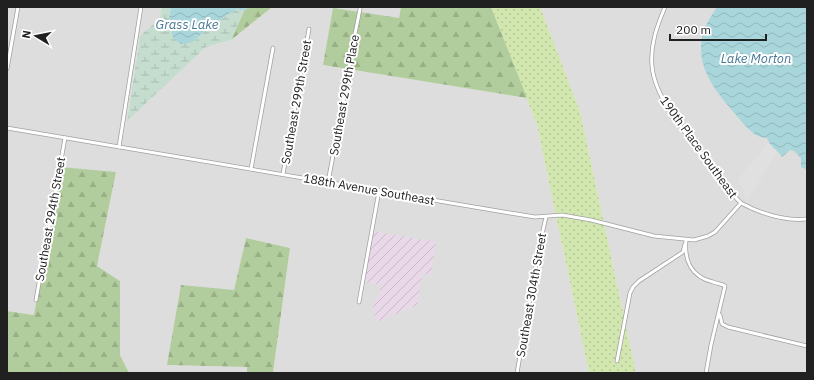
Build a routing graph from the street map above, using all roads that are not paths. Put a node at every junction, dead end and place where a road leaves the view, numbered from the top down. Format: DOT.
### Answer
graph roads {
  1 [pos="18,7"];
  2 [pos="141,7"];
  3 [pos="664,7"];
  4 [pos="360,9"];
  5 [pos="309,29"];
  6 [pos="273,48"];
  7 [pos="7,69"];
  8 [pos="7,128"];
  9 [pos="65,138"];
  10 [pos="118,147"];
  11 [pos="251,169"];
  12 [pos="283,174"];
  13 [pos="328,182"];
  14 [pos="378,190"];
  15 [pos="741,203"];
  16 [pos="546,217"];
  17 [pos="807,219"];
  18 [pos="686,241"];
  19 [pos="36,300"];
  20 [pos="359,302"];
  21 [pos="719,314"];
  22 [pos="807,346"];
  23 [pos="617,361"];
  24 [pos="517,373"];
  25 [pos="706,373"];
  1 -- 7 [label="street"];
  2 -- 10 [label="street"];
  3 -- 15 [label="street, 190th Place Southeast"];
  4 -- 13 [label="street, Southeast 299th Place"];
  5 -- 12 [label="street, Southeast 299th Street"];
  6 -- 11 [label="street"];
  8 -- 9 [label="street, 188th Avenue Southeast"];
  9 -- 10 [label="street, 188th Avenue Southeast"];
  9 -- 19 [label="street, Southeast 294th Street"];
  10 -- 11 [label="street, 188th Avenue Southeast"];
  11 -- 12 [label="street, 188th Avenue Southeast"];
  12 -- 13 [label="street, 188th Avenue Southeast"];
  13 -- 14 [label="street, 188th Avenue Southeast"];
  14 -- 16 [label="street, 188th Avenue Southeast"];
  14 -- 20 [label="street"];
  15 -- 17 [label="street"];
  15 -- 18 [label="street, 188th Avenue Southeast"];
  16 -- 18 [label="street, 188th Avenue Southeast"];
  16 -- 24 [label="street, Southeast 304th Street"];
  18 -- 21 [label="street"];
  18 -- 23 [label="street"];
  21 -- 22 [label="street"];
  21 -- 25 [label="street"];
}
